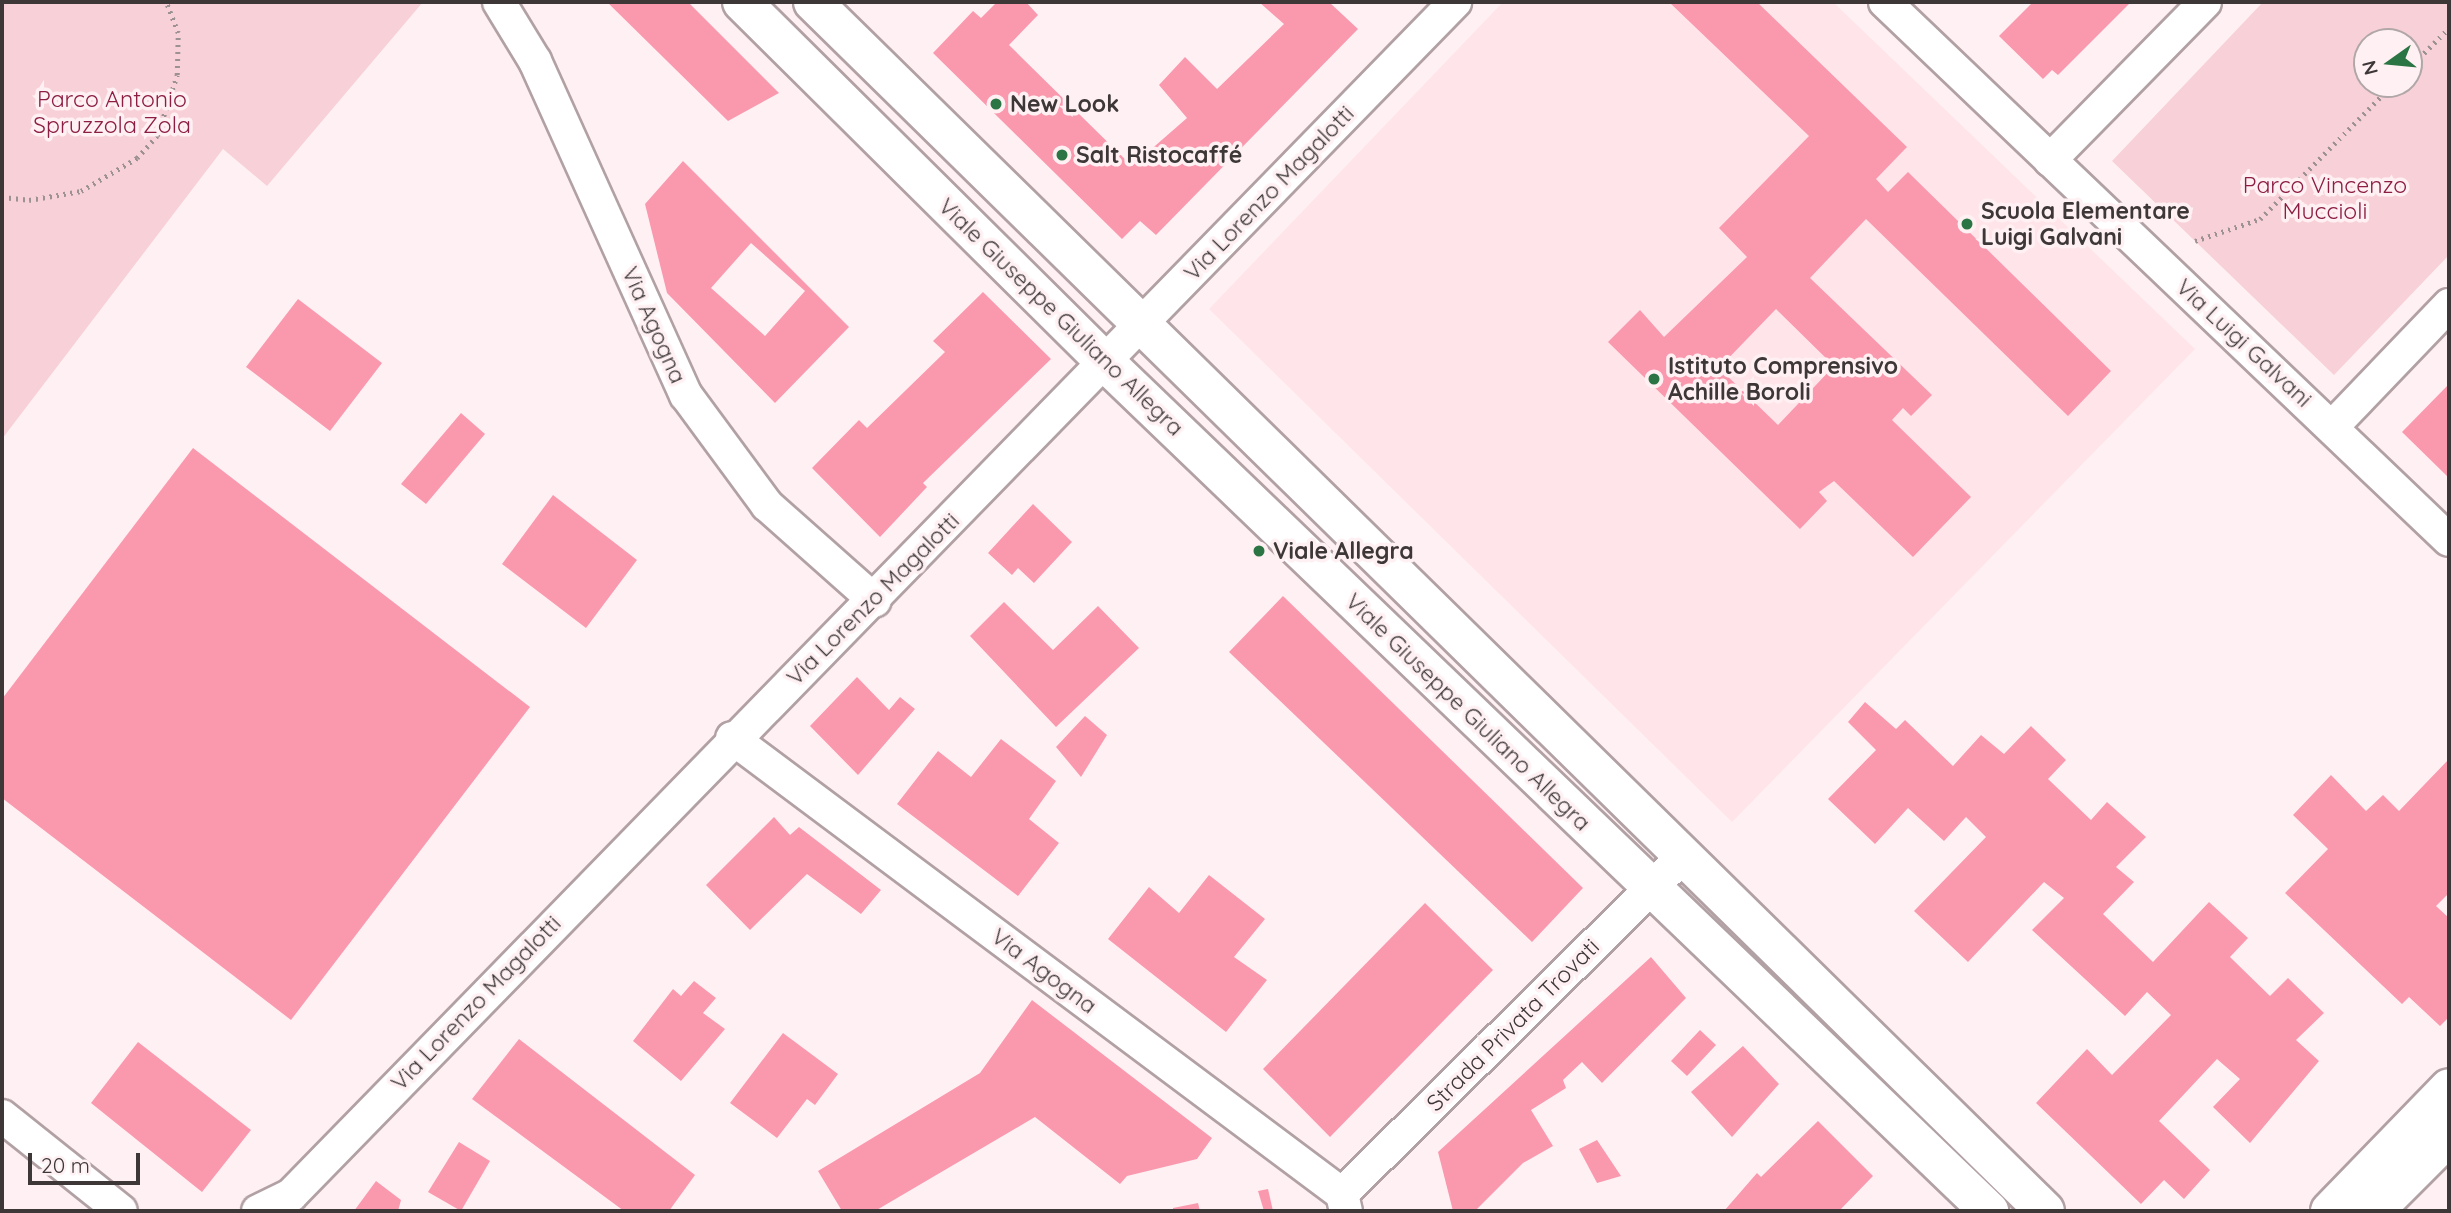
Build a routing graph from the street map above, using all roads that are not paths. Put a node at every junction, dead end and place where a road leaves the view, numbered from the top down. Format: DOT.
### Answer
graph roads {
  1 [pos="499,2"];
  2 [pos="742,2"];
  3 [pos="813,2"];
  4 [pos="1455,2"];
  5 [pos="1885,2"];
  6 [pos="2205,2"];
  7 [pos="2050,160"];
  8 [pos="2449,305"];
  9 [pos="1143,324"];
  10 [pos="1105,362"];
  11 [pos="2332,427"];
  12 [pos="2449,540"];
  13 [pos="875,601"];
  14 [pos="732,738"];
  15 [pos="1684,856"];
  16 [pos="1650,889"];
  17 [pos="2449,1088"];
  18 [pos="2,1116"];
  19 [pos="2449,1136"];
  20 [pos="288,1203"];
  21 [pos="1344,1203"];
  22 [pos="121,1211"];
  23 [pos="258,1211"];
  24 [pos="1989,1211"];
  25 [pos="2045,1211"];
  26 [pos="2330,1211"];
  27 [pos="2374,1211"];
  1 -- 13 [label="street, Via Agogna"];
  2 -- 10 [label="street, Viale Giuseppe Giuliano Allegra"];
  3 -- 9 [label="street, Viale Giuseppe Giuliano Allegra"];
  4 -- 9 [label="street, Via Lorenzo Magalotti"];
  5 -- 7 [label="street, Via Luigi Galvani"];
  6 -- 7 [label="street"];
  7 -- 11 [label="street, Via Luigi Galvani"];
  8 -- 11 [label="street"];
  9 -- 10 [label="street, Via Lorenzo Magalotti"];
  9 -- 15 [label="street, Viale Giuseppe Giuliano Allegra"];
  10 -- 13 [label="street, Via Lorenzo Magalotti"];
  10 -- 16 [label="street, Viale Giuseppe Giuliano Allegra"];
  11 -- 12 [label="street, Via Luigi Galvani"];
  13 -- 14 [label="street, Via Lorenzo Magalotti"];
  14 -- 20 [label="street, Via Lorenzo Magalotti"];
  14 -- 21 [label="street, Via Agogna"];
  15 -- 16 [label="street, Strada Privata Trovati"];
  15 -- 25 [label="street, Viale Giuseppe Giuliano Allegra"];
  16 -- 21 [label="street, Strada Privata Trovati"];
  16 -- 24 [label="street, Viale Giuseppe Giuliano Allegra"];
  17 -- 26 [label="street"];
  18 -- 22 [label="street"];
  19 -- 27 [label="street"];
  20 -- 23 [label="street"];
}
